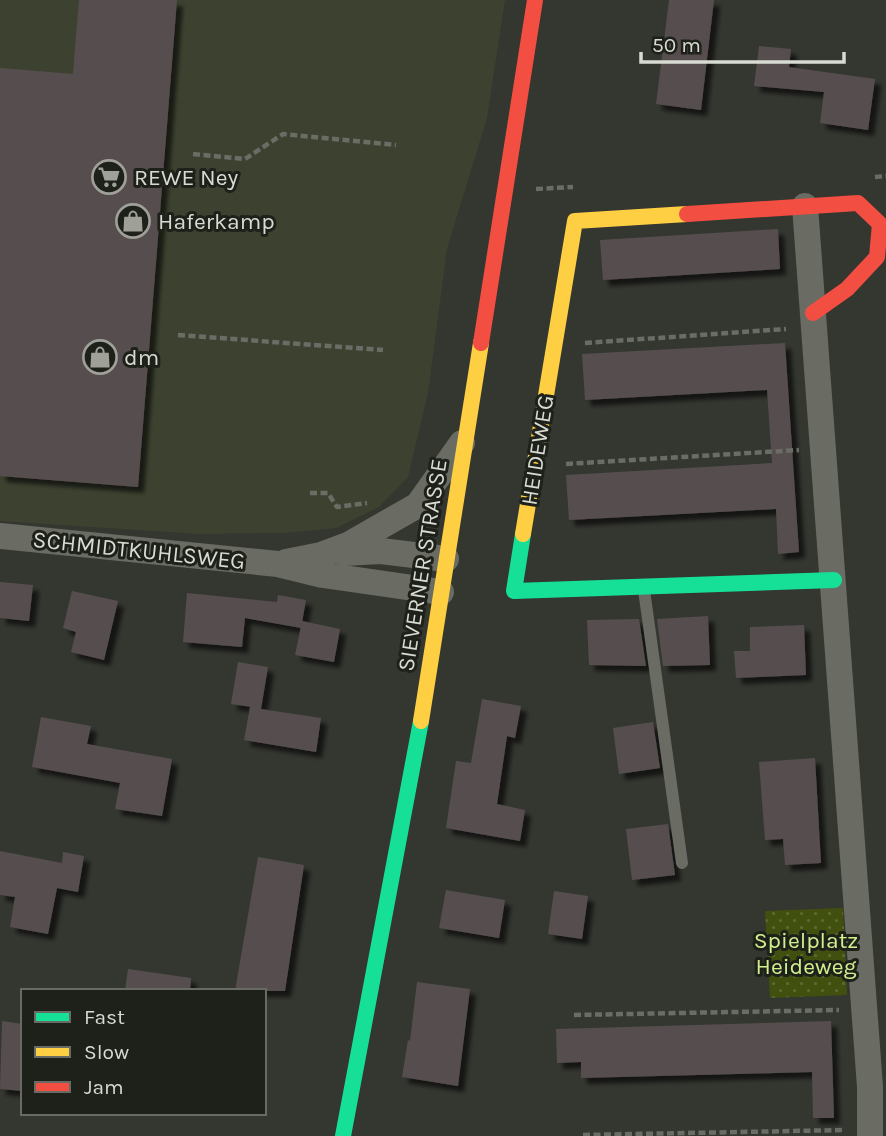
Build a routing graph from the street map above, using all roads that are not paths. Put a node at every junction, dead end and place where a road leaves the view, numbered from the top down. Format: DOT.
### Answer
graph roads {
  1 [pos="534,0"];
  2 [pos="805,206"];
  3 [pos="814,320"];
  4 [pos="465,439"];
  5 [pos="0,536"];
  6 [pos="321,555"];
  7 [pos="446,559"];
  8 [pos="278,564"];
  9 [pos="834,580"];
  10 [pos="643,587"];
  11 [pos="441,592"];
  12 [pos="682,863"];
  13 [pos="870,1133"];
  14 [pos="343,1136"];
  1 -- 4 [label="main road, SIEVERNER STRASSE"];
  2 -- 3 [label="street"];
  2 -- 3 [label="main road, HEIDEWEG"];
  2 -- 10 [label="main road, HEIDEWEG"];
  3 -- 9 [label="street"];
  4 -- 6 [label="street, SCHMIDTKUHLSWEG"];
  4 -- 7 [label="main road, SIEVERNER STRASSE"];
  5 -- 8 [label="street, SCHMIDTKUHLSWEG"];
  6 -- 7 [label="street, SCHMIDTKUHLSWEG"];
  6 -- 8 [label="street, SCHMIDTKUHLSWEG"];
  7 -- 11 [label="main road, SIEVERNER STRASSE"];
  8 -- 11 [label="street, SCHMIDTKUHLSWEG"];
  9 -- 10 [label="main road, HEIDEWEG"];
  9 -- 13 [label="street"];
  10 -- 12 [label="lane"];
  11 -- 14 [label="main road, SIEVERNER STRASSE"];
}
